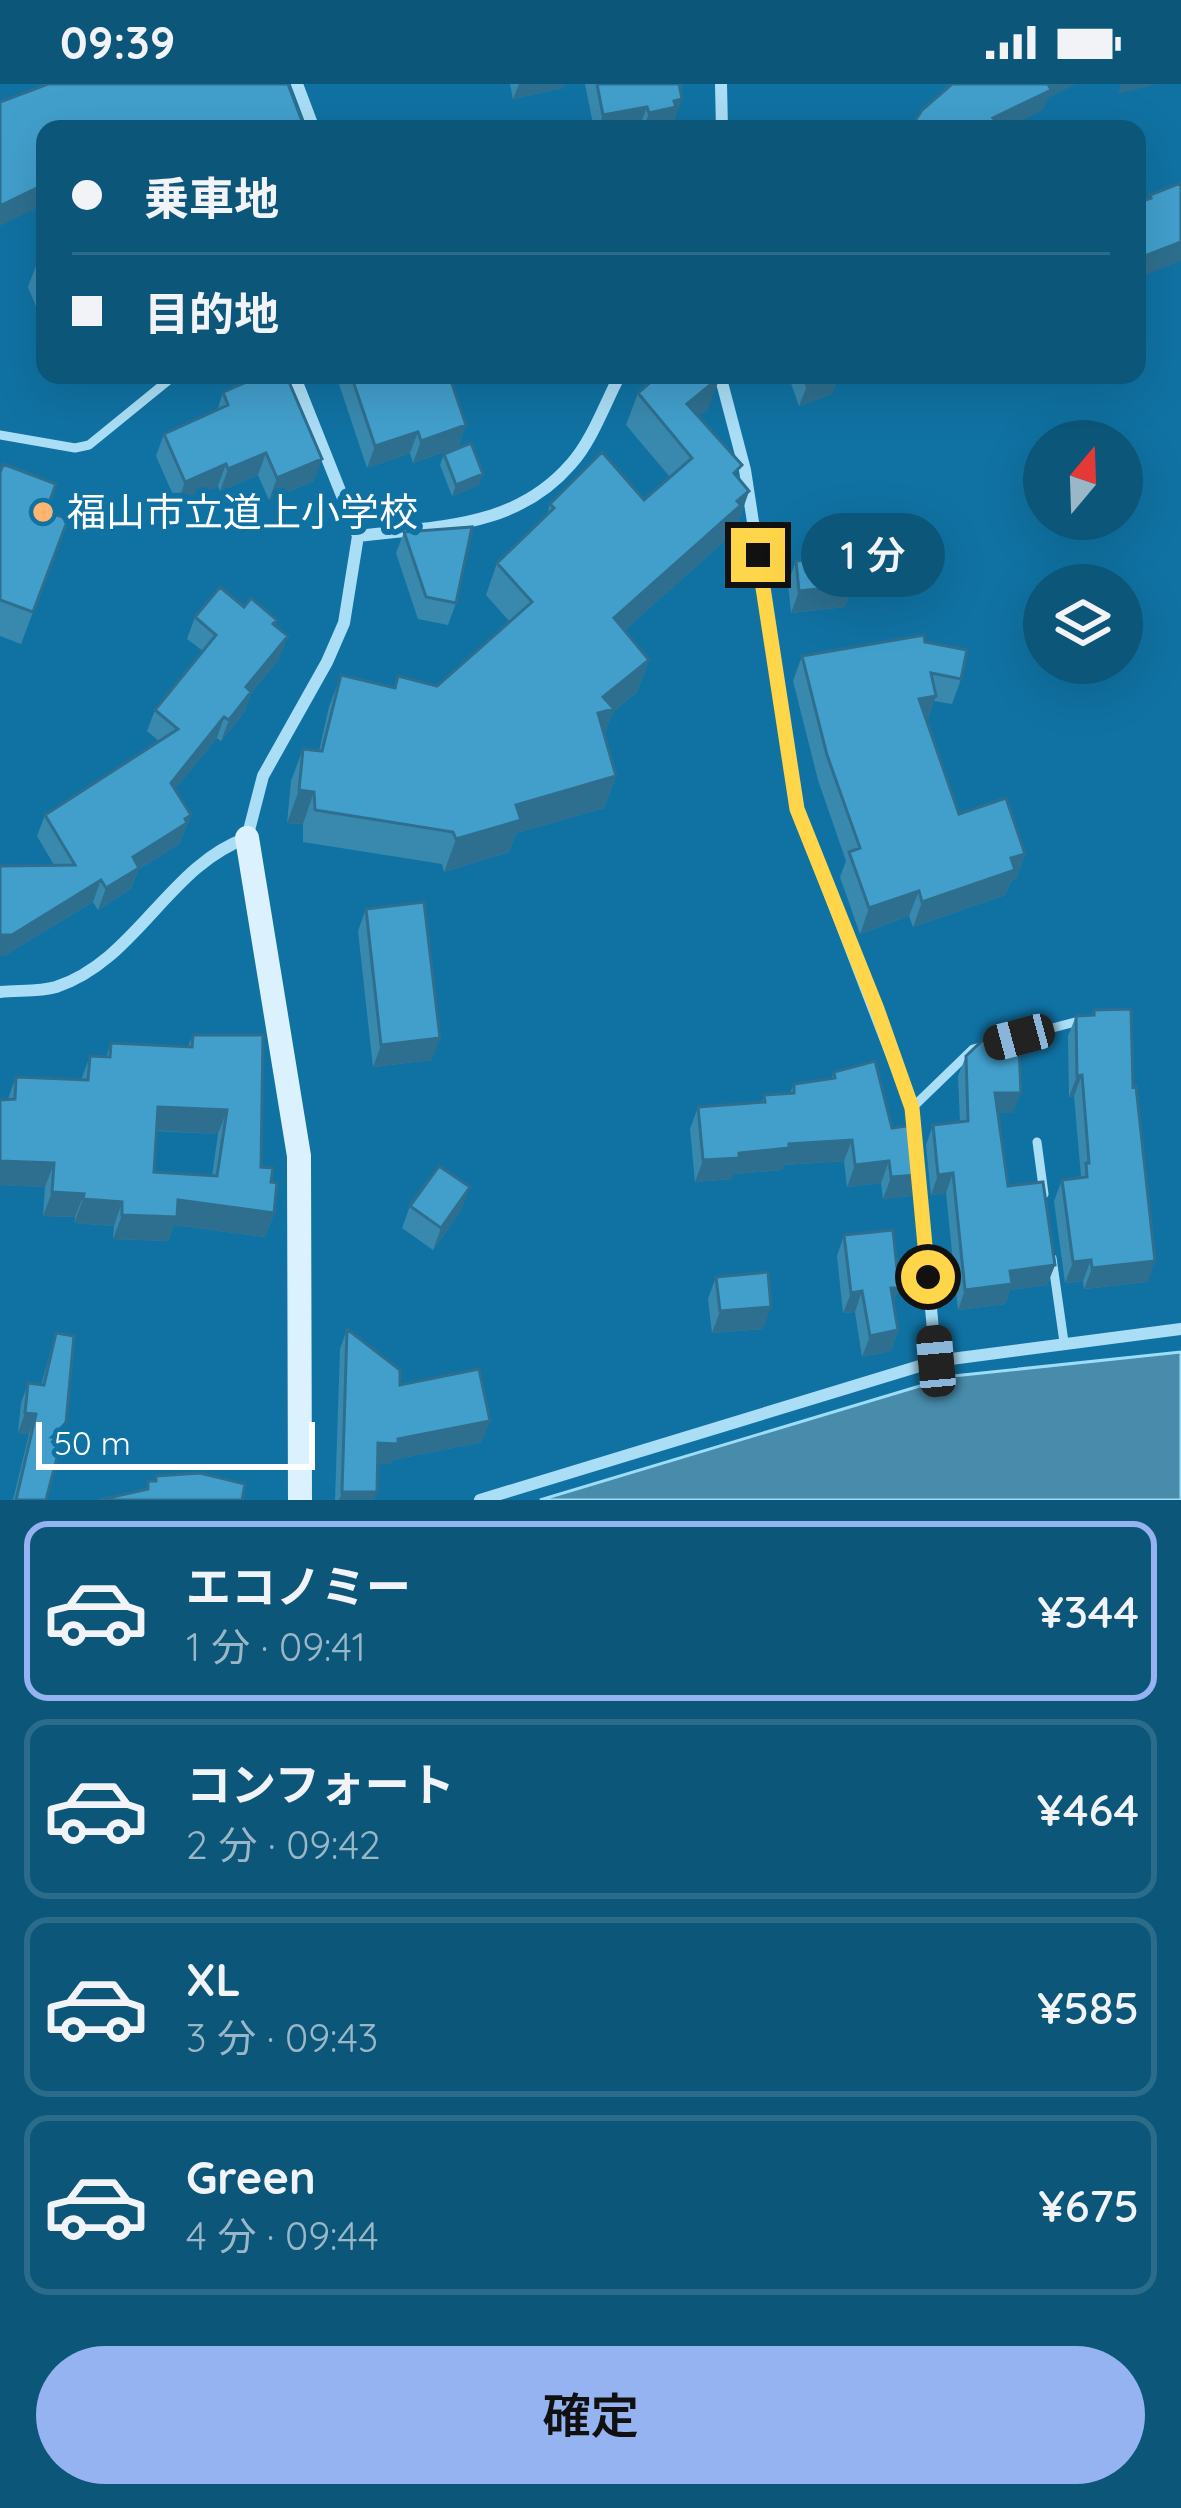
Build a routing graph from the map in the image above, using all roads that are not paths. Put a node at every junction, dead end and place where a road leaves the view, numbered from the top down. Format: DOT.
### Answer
graph roads {
  1 [pos="296,84"];
  2 [pos="721,84"];
  3 [pos="310,120"];
  4 [pos="722,120"];
  5 [pos="164,384"];
  6 [pos="298,384"];
  7 [pos="615,384"];
  8 [pos="722,384"];
  9 [pos="0,435"];
  10 [pos="358,536"];
  11 [pos="247,838"];
  12 [pos="0,992"];
  13 [pos="1088,1019"];
  14 [pos="912,1108"];
  15 [pos="1036,1142"];
  16 [pos="1046,1209"];
  17 [pos="1052,1253"];
  18 [pos="1181,1329"];
  19 [pos="1064,1342"];
  20 [pos="936,1361"];
  21 [pos="300,1500"];
  22 [pos="480,1500"];
  1 -- 3 [label="street"];
  2 -- 4 [label="street"];
  5 -- 9 [label="lane"];
  6 -- 10 [label="street"];
  7 -- 10 [label="street"];
  8 -- 14 [label="street"];
  10 -- 11 [label="street"];
  11 -- 12 [label="street"];
  11 -- 21 [label="street"];
  13 -- 14 [label="lane"];
  14 -- 20 [label="street"];
  15 -- 16 [label="lane"];
  17 -- 19 [label="lane"];
  18 -- 19 [label="street"];
  19 -- 20 [label="street"];
  20 -- 22 [label="street"];
}
